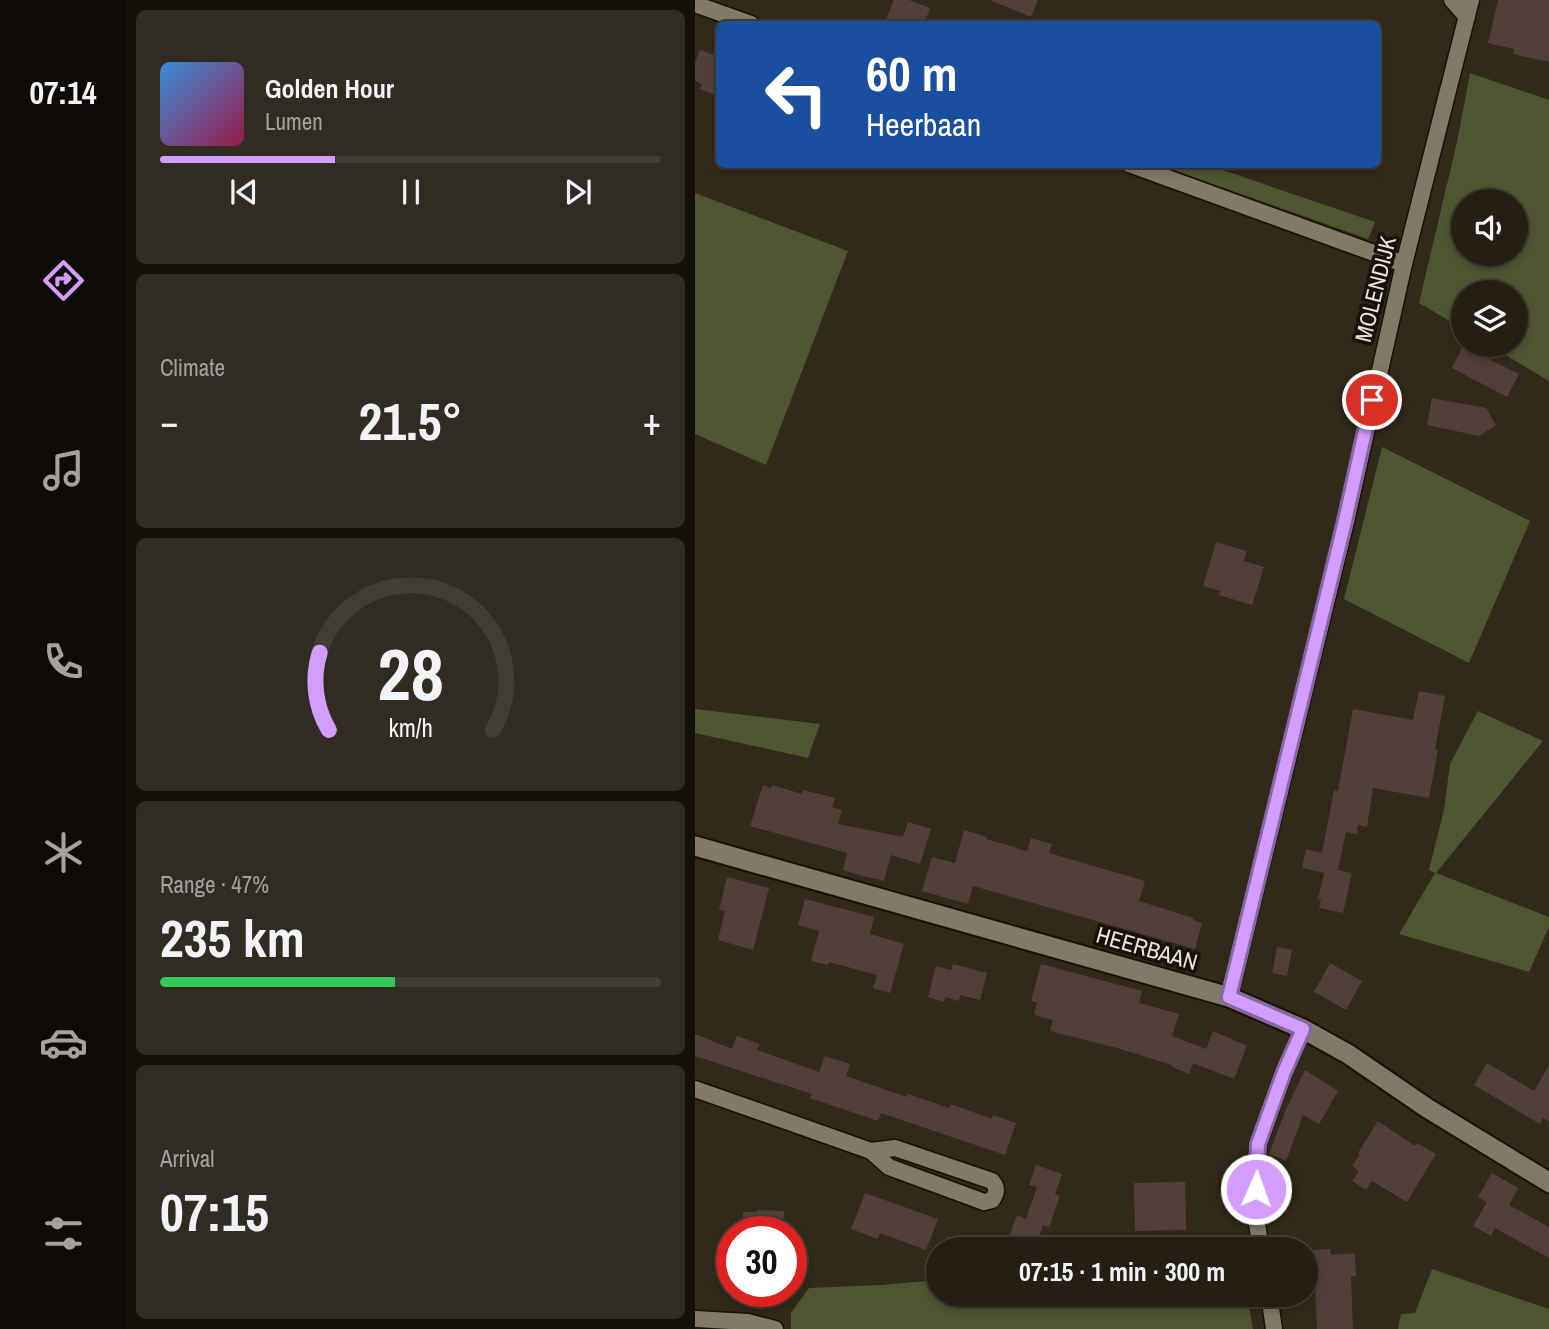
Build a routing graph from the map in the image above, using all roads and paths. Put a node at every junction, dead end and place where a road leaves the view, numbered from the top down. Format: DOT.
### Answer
graph roads {
  1 [pos="1452,0"];
  2 [pos="1471,0"];
  3 [pos="695,4"];
  4 [pos="1467,17"];
  5 [pos="743,21"];
  6 [pos="1140,168"];
  7 [pos="1404,264"];
  8 [pos="695,846"];
  9 [pos="1229,997"];
  10 [pos="1303,1029"];
  11 [pos="695,1089"];
  12 [pos="871,1151"];
  13 [pos="1549,1183"];
  14 [pos="1259,1237"];
  15 [pos="1271,1307"];
  16 [pos="695,1319"];
  17 [pos="775,1329"];
  18 [pos="1274,1329"];
  1 -- 4 [label="street"];
  2 -- 4 [label="street, MOLENDIJK"];
  3 -- 5 [label="street"];
  4 -- 7 [label="street, MOLENDIJK"];
  6 -- 7 [label="street"];
  7 -- 9 [label="street, MOLENDIJK"];
  8 -- 9 [label="street, HEERBAAN"];
  9 -- 10 [label="street, HEERBAAN"];
  10 -- 13 [label="street, HEERBAAN"];
  10 -- 14 [label="street"];
  11 -- 12 [label="street"];
  12 -- 12 [label="street"];
  15 -- 18 [label="street"];
  16 -- 17 [label="street"];
}
